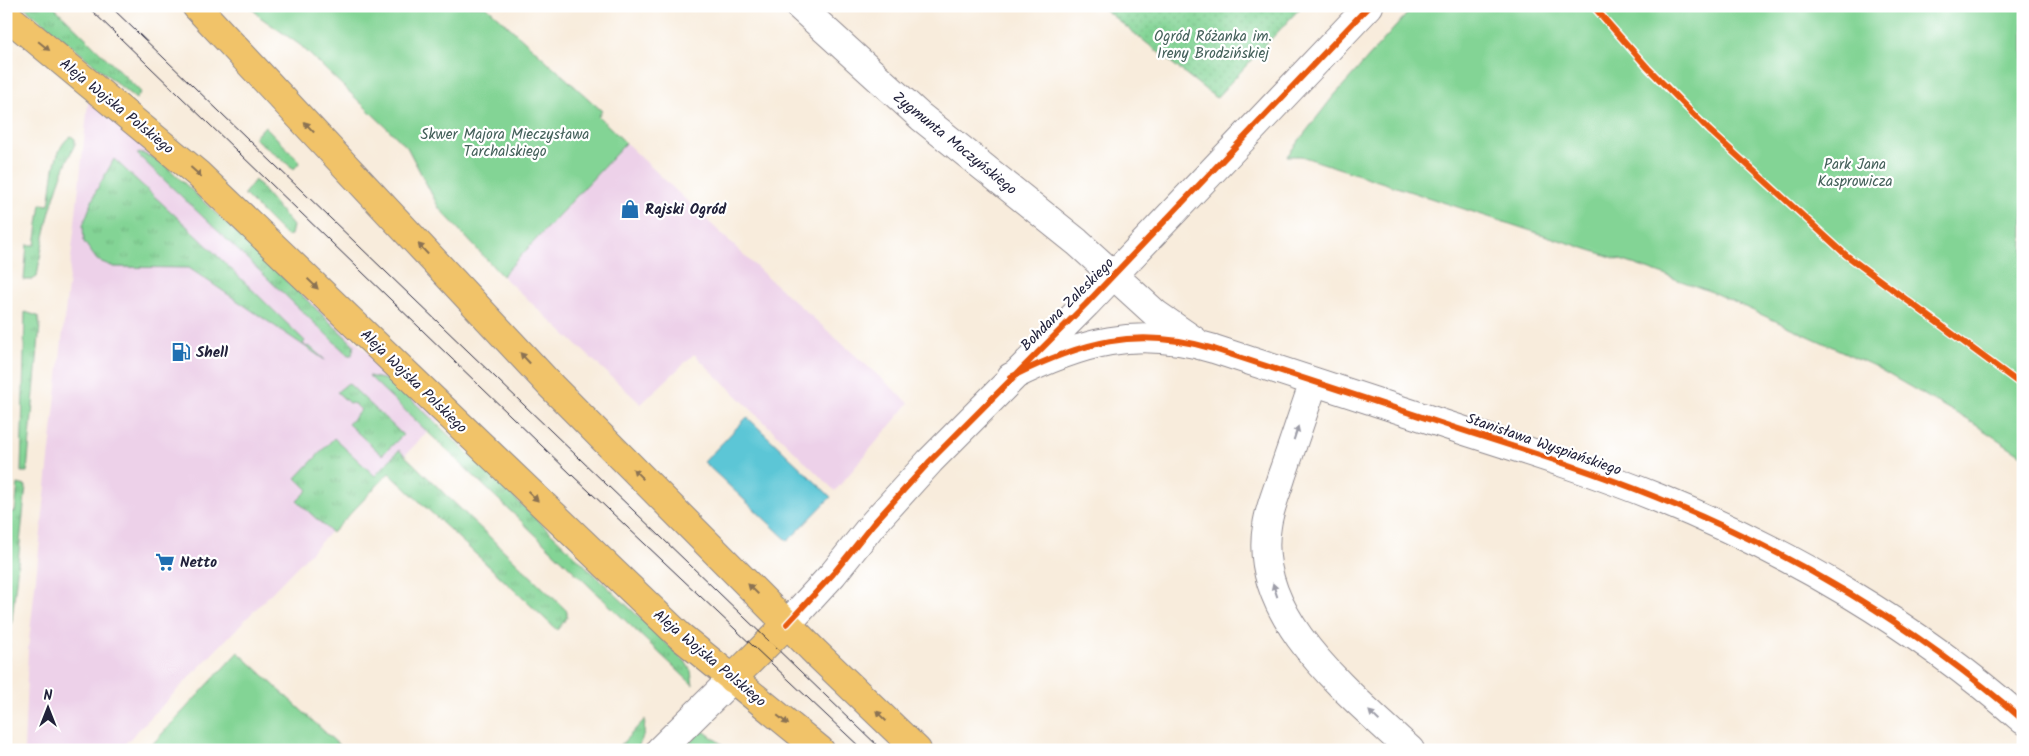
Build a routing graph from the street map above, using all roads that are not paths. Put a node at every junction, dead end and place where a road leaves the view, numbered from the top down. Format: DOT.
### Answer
graph roads {
  1 [pos="196,6"];
  2 [pos="799,6"];
  3 [pos="1369,6"];
  4 [pos="6,15"];
  5 [pos="1114,275"];
  6 [pos="1214,349"];
  7 [pos="1011,378"];
  8 [pos="1314,382"];
  9 [pos="787,624"];
  10 [pos="732,679"];
  11 [pos="2023,720"];
  12 [pos="660,750"];
  13 [pos="820,750"];
  14 [pos="917,750"];
  15 [pos="1410,750"];
  9 -- 1 [label="main road, one-way"];
  2 -- 5 [label="street, Zygmunta Moczyńskiego"];
  3 -- 5 [label="street, Bohdana Zaleskiego"];
  4 -- 10 [label="main road, Aleja Wojska Polskiego, one-way"];
  5 -- 6 [label="street, Stanisława Wyspiańskiego"];
  5 -- 7 [label="street, Bohdana Zaleskiego"];
  6 -- 7 [label="street, Stanisława Wyspiańskiego"];
  6 -- 8 [label="street, Stanisława Wyspiańskiego"];
  7 -- 9 [label="street, Bohdana Zaleskiego"];
  8 -- 11 [label="street, Stanisława Wyspiańskiego"];
  15 -- 8 [label="street, one-way"];
  9 -- 10 [label="main road, Bohdana Zaleskiego"];
  14 -- 9 [label="main road, one-way"];
  10 -- 12 [label="street, Bohdana Zaleskiego"];
  10 -- 13 [label="main road, Aleja Wojska Polskiego, one-way"];
}
